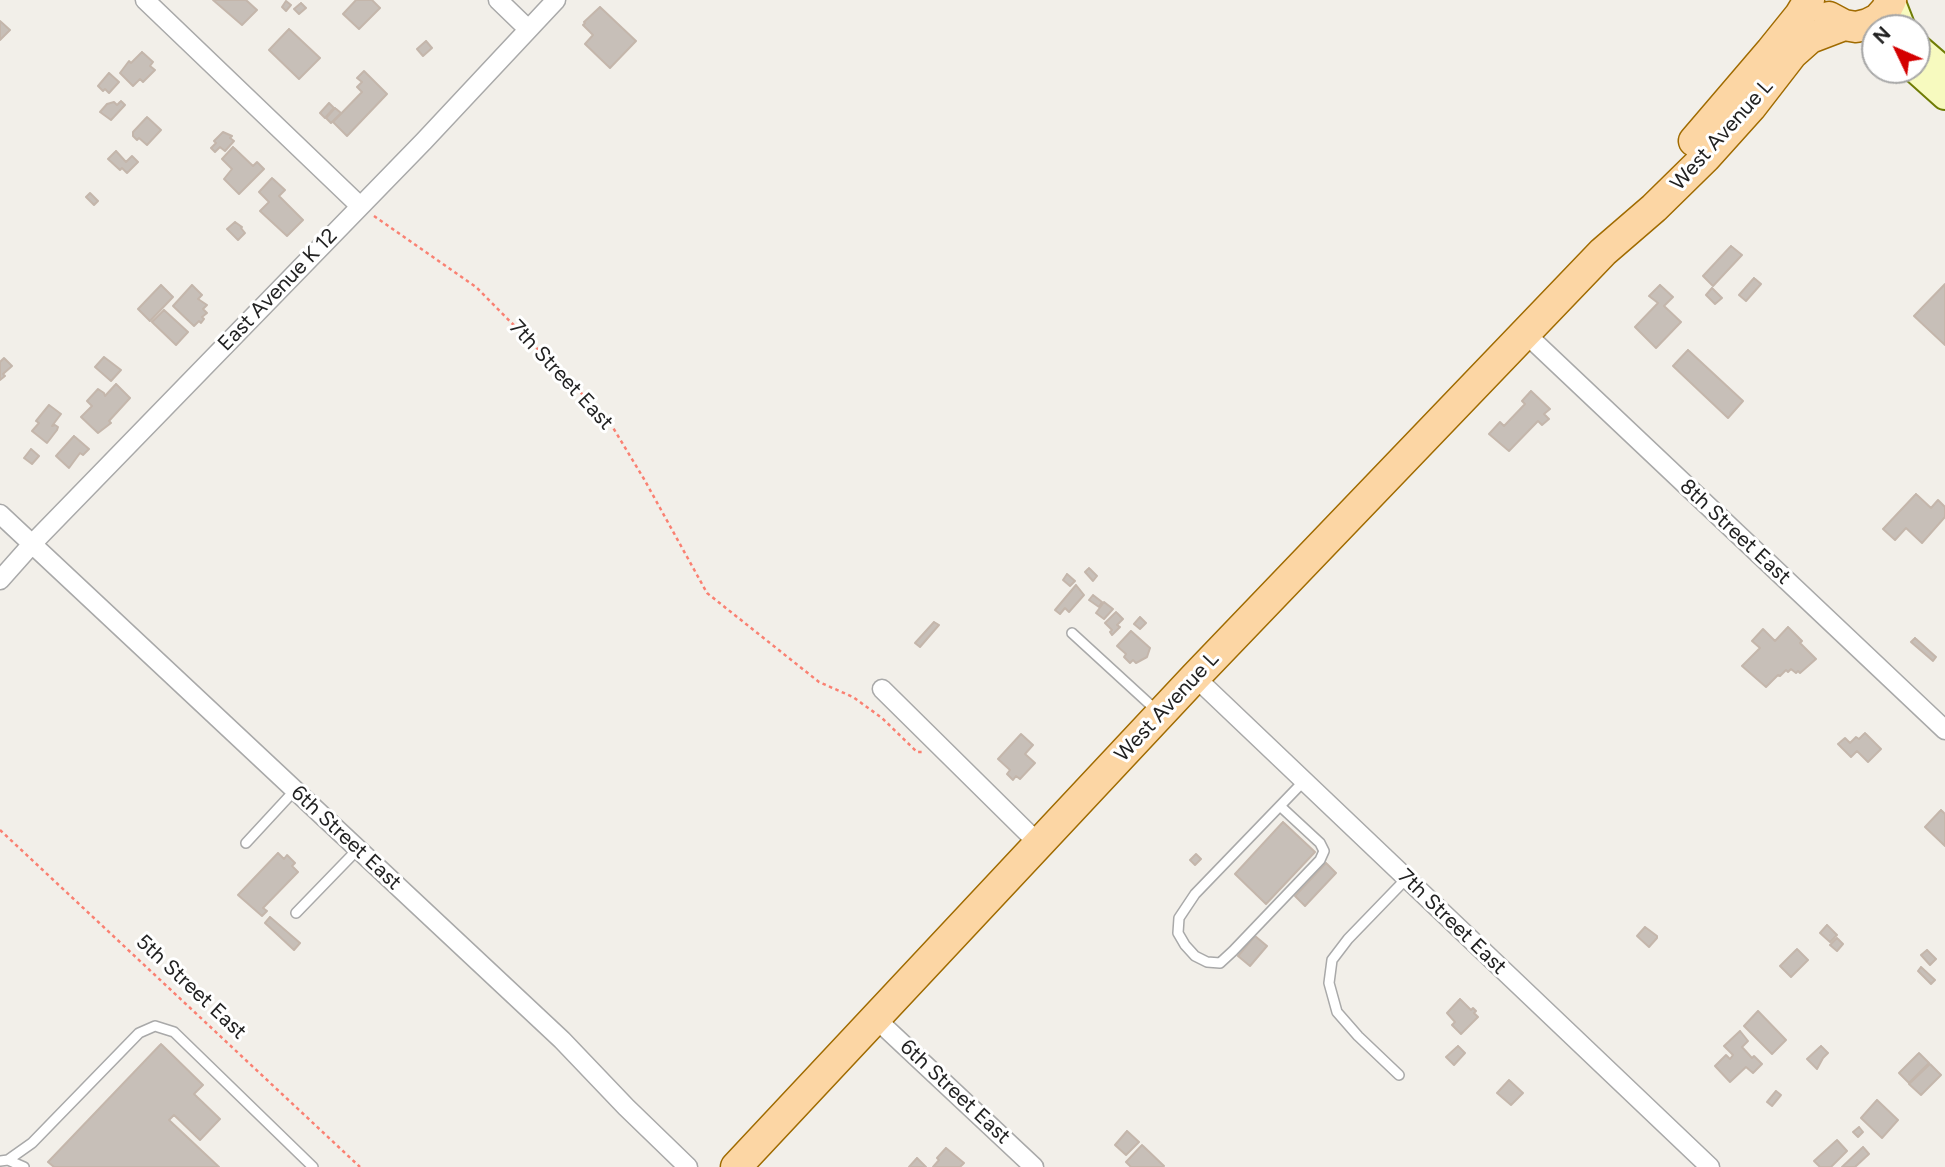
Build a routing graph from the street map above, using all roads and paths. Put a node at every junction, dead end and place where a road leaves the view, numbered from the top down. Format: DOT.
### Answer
graph roads {
  1 [pos="145,0"];
  2 [pos="498,0"];
  3 [pos="556,0"];
  4 [pos="1810,0"];
  5 [pos="1817,0"];
  6 [pos="1891,0"];
  7 [pos="528,29"];
  8 [pos="1858,30"];
  9 [pos="1931,59"];
  10 [pos="1945,71"];
  11 [pos="1931,83"];
  12 [pos="1945,96"];
  13 [pos="360,206"];
  14 [pos="1603,252"];
  15 [pos="1526,334"];
  16 [pos="0,514"];
  17 [pos="32,544"];
  18 [pos="0,580"];
  19 [pos="1072,633"];
  20 [pos="1195,677"];
  21 [pos="882,688"];
  22 [pos="1160,713"];
  23 [pos="1945,730"];
  24 [pos="949,755"];
  25 [pos="1304,781"];
  26 [pos="295,790"];
  27 [pos="1280,806"];
  28 [pos="0,830"];
  29 [pos="246,843"];
  30 [pos="1039,844"];
  31 [pos="358,849"];
  32 [pos="1407,878"];
  33 [pos="296,913"];
  34 [pos="875,1018"];
  35 [pos="1399,1075"];
  36 [pos="4,1161"];
  37 [pos="24,1167"];
  38 [pos="313,1167"];
  39 [pos="360,1167"];
  40 [pos="688,1167"];
  41 [pos="736,1167"];
  42 [pos="1034,1167"];
  43 [pos="1710,1167"];
  1 -- 13 [label="street"];
  2 -- 7 [label="street"];
  3 -- 7 [label="street, East Avenue K 12"];
  4 -- 14 [label="main road, West Avenue L"];
  5 -- 8 [label="main road"];
  6 -- 8 [label="main road, West Avenue L"];
  7 -- 13 [label="street, East Avenue K 12"];
  8 -- 14 [label="main road, West Avenue L"];
  9 -- 10 [label="main road"];
  11 -- 12 [label="main road"];
  13 -- 17 [label="street, East Avenue K 12"];
  13 -- 24 [label="path, 7th Street East"];
  14 -- 15 [label="main road, West Avenue L"];
  15 -- 20 [label="main road, West Avenue L"];
  15 -- 23 [label="street, 8th Street East"];
  16 -- 17 [label="street, 6th Street East"];
  17 -- 18 [label="street, East Avenue K 12"];
  17 -- 26 [label="street, 6th Street East"];
  19 -- 22 [label="lane"];
  20 -- 22 [label="main road, West Avenue L"];
  20 -- 25 [label="street, 7th Street East"];
  21 -- 24 [label="street"];
  22 -- 30 [label="main road, West Avenue L"];
  24 -- 30 [label="street"];
  25 -- 27 [label="lane"];
  25 -- 32 [label="street, 7th Street East"];
  26 -- 29 [label="lane"];
  26 -- 31 [label="street, 6th Street East"];
  27 -- 27 [label="lane"];
  28 -- 39 [label="path, 5th Street East"];
  30 -- 34 [label="main road, West Avenue L"];
  31 -- 33 [label="lane"];
  31 -- 40 [label="street, 6th Street East"];
  32 -- 35 [label="lane"];
  32 -- 43 [label="street, 7th Street East"];
  34 -- 41 [label="main road, West Avenue L"];
  34 -- 42 [label="street, 6th Street East"];
  36 -- 37 [label="lane"];
  36 -- 38 [label="lane"];
}
